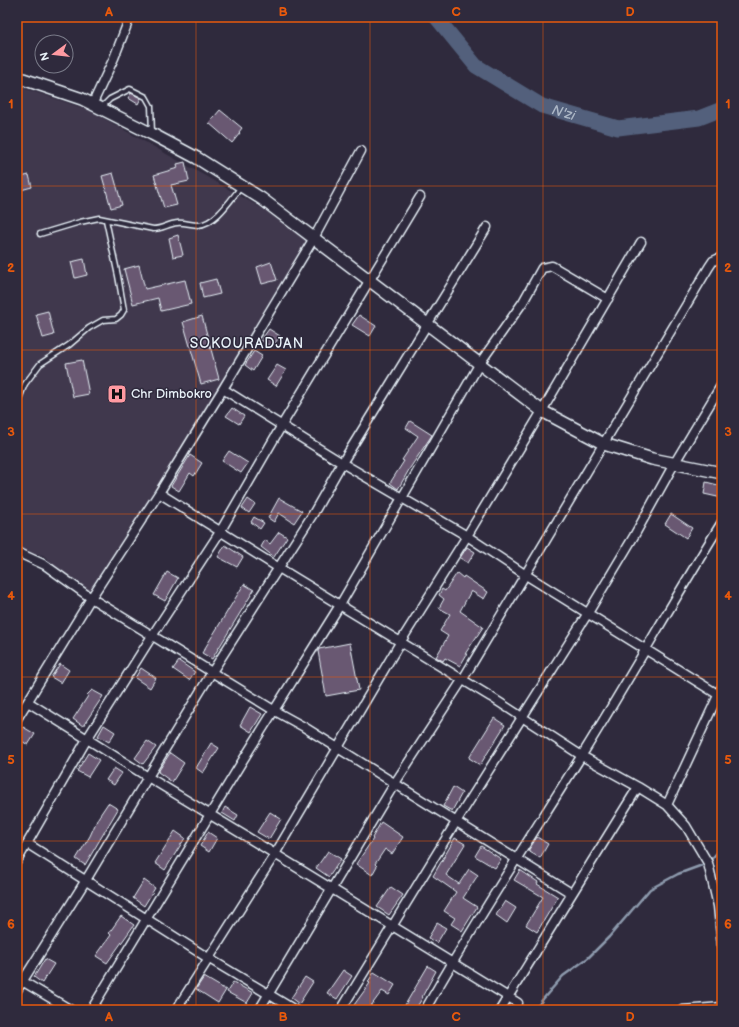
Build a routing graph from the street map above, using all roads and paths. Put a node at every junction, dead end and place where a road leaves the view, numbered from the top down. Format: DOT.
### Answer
graph roads {
  1 [pos="130,17"];
  2 [pos="17,77"];
  3 [pos="96,107"];
  4 [pos="152,134"];
  5 [pos="361,152"];
  6 [pos="242,186"];
  7 [pos="420,197"];
  8 [pos="106,220"];
  9 [pos="487,227"];
  10 [pos="40,234"];
  11 [pos="314,238"];
  12 [pos="641,242"];
  13 [pos="722,257"];
  14 [pos="369,280"];
  15 [pos="608,299"];
  16 [pos="427,323"];
  17 [pos="480,363"];
  18 [pos="722,384"];
  19 [pos="223,389"];
  20 [pos="17,404"];
  21 [pos="542,411"];
  22 [pos="282,425"];
  23 [pos="604,444"];
  24 [pos="342,463"];
  25 [pos="674,464"];
  26 [pos="722,473"];
  27 [pos="159,493"];
  28 [pos="402,499"];
  29 [pos="722,522"];
  30 [pos="220,532"];
  31 [pos="467,536"];
  32 [pos="17,552"];
  33 [pos="279,568"];
  34 [pos="526,575"];
  35 [pos="90,598"];
  36 [pos="340,605"];
  37 [pos="588,614"];
  38 [pos="152,636"];
  39 [pos="401,641"];
  40 [pos="644,650"];
  41 [pos="212,672"];
  42 [pos="463,680"];
  43 [pos="722,687"];
  44 [pos="720,696"];
  45 [pos="28,702"];
  46 [pos="274,711"];
  47 [pos="523,717"];
  48 [pos="17,719"];
  49 [pos="87,739"];
  50 [pos="338,748"];
  51 [pos="582,756"];
  52 [pos="148,777"];
  53 [pos="395,783"];
  54 [pos="638,787"];
  55 [pos="668,804"];
  56 [pos="210,814"];
  57 [pos="456,822"];
  58 [pos="28,844"];
  59 [pos="275,854"];
  60 [pos="515,859"];
  61 [pos="17,861"];
  62 [pos="86,880"];
  63 [pos="332,888"];
  64 [pos="571,893"];
  65 [pos="720,905"];
  66 [pos="147,919"];
  67 [pos="393,926"];
  68 [pos="722,947"];
  69 [pos="208,958"];
  70 [pos="452,962"];
  71 [pos="20,979"];
  72 [pos="17,990"];
  73 [pos="269,994"];
  74 [pos="508,997"];
  75 [pos="518,1003"];
  76 [pos="722,1007"];
  77 [pos="71,1010"];
  78 [pos="91,1010"];
  79 [pos="176,1010"];
  80 [pos="259,1010"];
  81 [pos="295,1010"];
  82 [pos="341,1010"];
  83 [pos="425,1010"];
  84 [pos="500,1010"];
  85 [pos="682,1010"];
  1 -- 3 [label="street"];
  2 -- 3 [label="main road"];
  3 -- 4 [label="main road"];
  3 -- 4 [label="lane"];
  4 -- 6 [label="main road"];
  5 -- 11 [label="street"];
  6 -- 8 [label="lane"];
  6 -- 11 [label="main road"];
  7 -- 14 [label="street"];
  8 -- 10 [label="lane"];
  8 -- 20 [label="lane"];
  9 -- 16 [label="street"];
  11 -- 14 [label="main road"];
  11 -- 19 [label="street"];
  12 -- 15 [label="street"];
  13 -- 23 [label="street"];
  14 -- 16 [label="main road"];
  14 -- 22 [label="street"];
  15 -- 17 [label="street"];
  15 -- 21 [label="street"];
  16 -- 17 [label="main road"];
  16 -- 24 [label="street"];
  17 -- 21 [label="main road"];
  17 -- 28 [label="street"];
  18 -- 25 [label="street"];
  19 -- 22 [label="street"];
  19 -- 27 [label="street"];
  21 -- 23 [label="main road"];
  21 -- 31 [label="street"];
  22 -- 24 [label="street"];
  22 -- 30 [label="street"];
  23 -- 25 [label="main road"];
  23 -- 34 [label="street"];
  24 -- 28 [label="street"];
  24 -- 33 [label="street"];
  25 -- 26 [label="main road"];
  25 -- 37 [label="street"];
  27 -- 30 [label="street"];
  27 -- 35 [label="street"];
  28 -- 31 [label="street"];
  28 -- 36 [label="street"];
  29 -- 40 [label="street"];
  30 -- 33 [label="street"];
  30 -- 38 [label="street"];
  31 -- 34 [label="street"];
  31 -- 39 [label="street"];
  32 -- 35 [label="street"];
  33 -- 36 [label="street"];
  33 -- 41 [label="street"];
  34 -- 37 [label="street"];
  34 -- 42 [label="street"];
  35 -- 38 [label="street"];
  35 -- 45 [label="street"];
  36 -- 39 [label="street"];
  36 -- 46 [label="street"];
  37 -- 40 [label="street"];
  37 -- 47 [label="street"];
  38 -- 41 [label="street"];
  38 -- 49 [label="street"];
  39 -- 42 [label="street"];
  39 -- 50 [label="street"];
  40 -- 44 [label="street"];
  40 -- 51 [label="street"];
  41 -- 46 [label="street"];
  41 -- 52 [label="street"];
  42 -- 47 [label="street"];
  42 -- 53 [label="street"];
  43 -- 44 [label="street"];
  44 -- 55 [label="street"];
  45 -- 48 [label="street"];
  45 -- 49 [label="street"];
  46 -- 50 [label="street"];
  46 -- 56 [label="street"];
  47 -- 51 [label="street"];
  47 -- 57 [label="street"];
  49 -- 52 [label="street"];
  49 -- 58 [label="street"];
  50 -- 53 [label="street"];
  50 -- 59 [label="street"];
  51 -- 54 [label="street"];
  51 -- 60 [label="street"];
  52 -- 56 [label="street"];
  52 -- 62 [label="street"];
  53 -- 57 [label="street"];
  53 -- 63 [label="street"];
  54 -- 55 [label="street"];
  54 -- 64 [label="street"];
  55 -- 65 [label="street"];
  56 -- 59 [label="street"];
  56 -- 66 [label="street"];
  57 -- 60 [label="street"];
  57 -- 67 [label="street"];
  58 -- 61 [label="street"];
  58 -- 62 [label="street"];
  59 -- 63 [label="street"];
  59 -- 69 [label="street"];
  60 -- 64 [label="street"];
  60 -- 70 [label="street"];
  62 -- 66 [label="street"];
  62 -- 71 [label="street"];
  63 -- 67 [label="street"];
  63 -- 73 [label="street"];
  64 -- 74 [label="street"];
  65 -- 68 [label="street"];
  66 -- 69 [label="street"];
  66 -- 78 [label="street"];
  67 -- 70 [label="street"];
  67 -- 82 [label="street"];
  69 -- 73 [label="street"];
  69 -- 79 [label="street"];
  70 -- 74 [label="street"];
  70 -- 83 [label="street"];
  71 -- 72 [label="street"];
  71 -- 77 [label="street"];
  73 -- 80 [label="street"];
  73 -- 81 [label="street"];
  74 -- 75 [label="street"];
  74 -- 84 [label="street"];
  76 -- 85 [label="street"];
}
